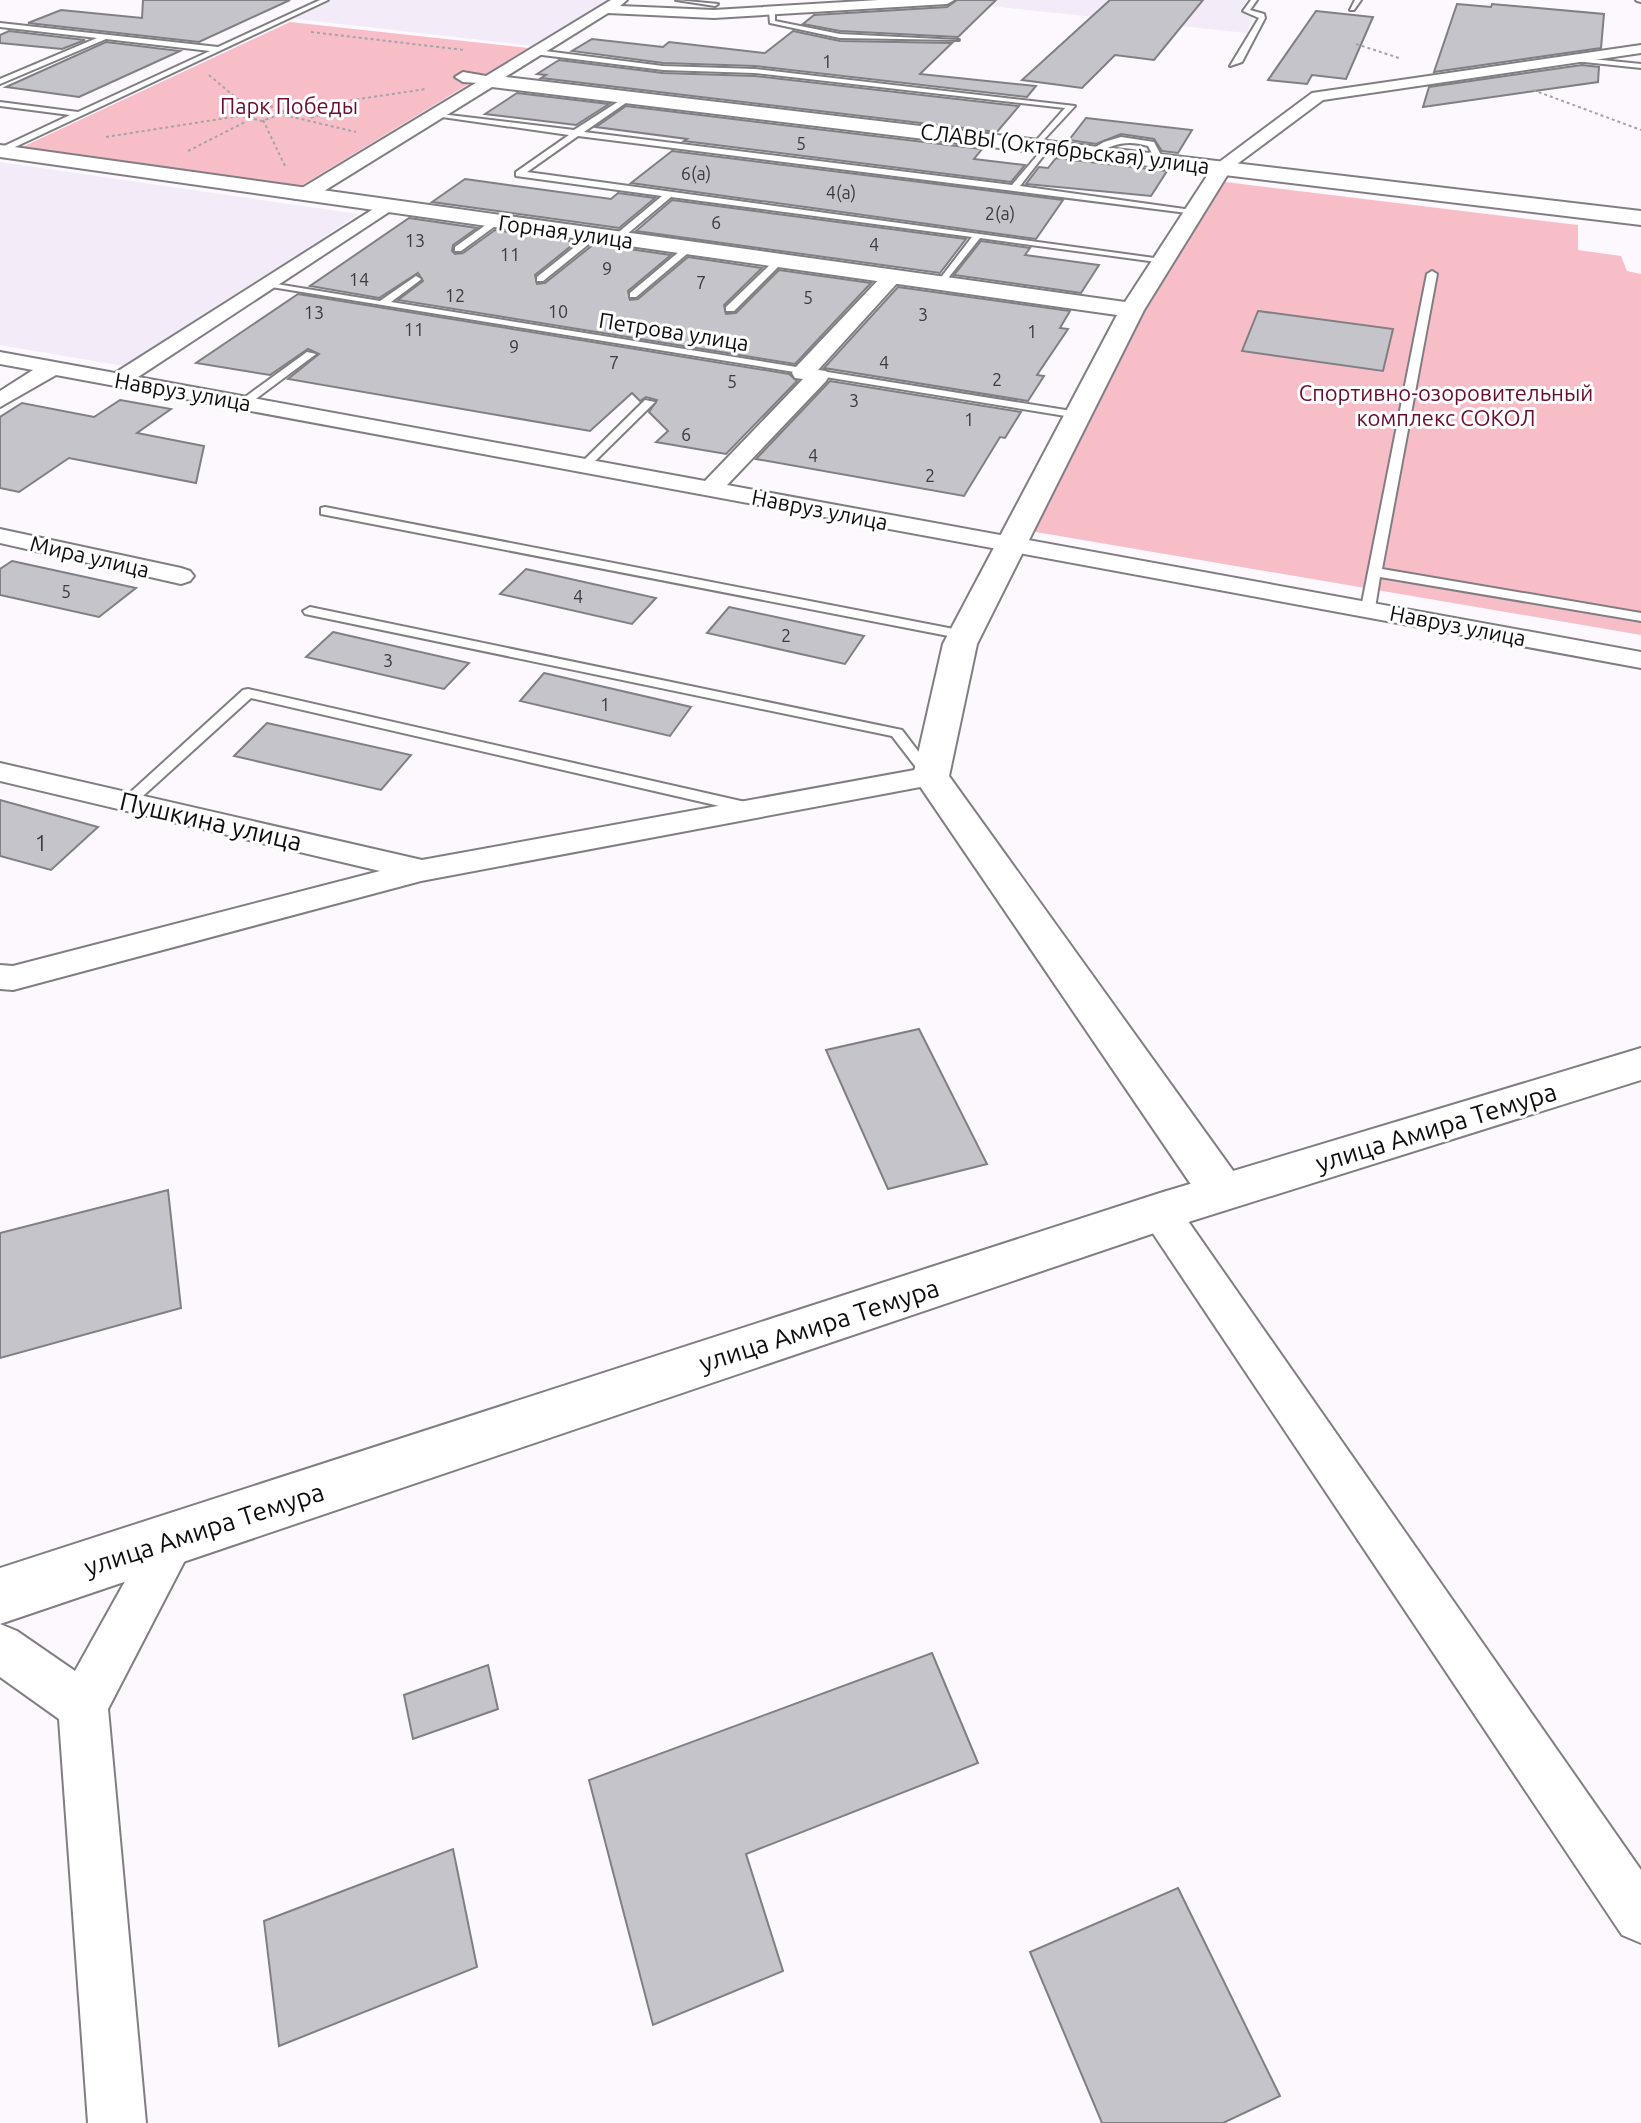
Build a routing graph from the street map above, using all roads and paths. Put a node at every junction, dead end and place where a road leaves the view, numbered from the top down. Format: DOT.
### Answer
graph roads {
  1 [pos="325,0"];
  2 [pos="620,0"];
  3 [pos="679,0"];
  4 [pos="947,0"];
  5 [pos="1254,0"];
  6 [pos="1358,0"];
  7 [pos="715,4"];
  8 [pos="606,9"];
  9 [pos="1352,9"];
  10 [pos="772,11"];
  11 [pos="0,25"];
  12 [pos="304,31"];
  13 [pos="105,36"];
  14 [pos="955,40"];
  15 [pos="219,49"];
  16 [pos="1641,49"];
  17 [pos="471,51"];
  18 [pos="537,52"];
  19 [pos="1575,59"];
  20 [pos="1233,64"];
  21 [pos="1641,66"];
  22 [pos="204,71"];
  23 [pos="0,73"];
  24 [pos="17,75"];
  25 [pos="463,77"];
  26 [pos="489,81"];
  27 [pos="0,82"];
  28 [pos="367,97"];
  29 [pos="627,98"];
  30 [pos="0,104"];
  31 [pos="248,108"];
  32 [pos="285,110"];
  33 [pos="78,115"];
  34 [pos="283,115"];
  35 [pos="432,115"];
  36 [pos="239,116"];
  37 [pos="309,118"];
  38 [pos="247,120"];
  39 [pos="263,120"];
  40 [pos="358,132"];
  41 [pos="576,133"];
  42 [pos="97,138"];
  43 [pos="1042,145"];
  44 [pos="0,151"];
  45 [pos="180,155"];
  46 [pos="1223,166"];
  47 [pos="286,168"];
  48 [pos="1014,188"];
  49 [pos="303,194"];
  50 [pos="669,194"];
  51 [pos="386,206"];
  52 [pos="1195,211"];
  53 [pos="1641,218"];
  54 [pos="497,221"];
  55 [pos="978,235"];
  56 [pos="606,237"];
  57 [pos="689,248"];
  58 [pos="458,249"];
  59 [pos="1164,260"];
  60 [pos="779,261"];
  61 [pos="1432,274"];
  62 [pos="892,277"];
  63 [pos="416,279"];
  64 [pos="540,279"];
  65 [pos="941,284"];
  66 [pos="264,285"];
  67 [pos="633,295"];
  68 [pos="382,304"];
  69 [pos="730,309"];
  70 [pos="1132,310"];
  71 [pos="311,354"];
  72 [pos="0,358"];
  73 [pos="54,367"];
  74 [pos="810,374"];
  75 [pos="120,379"];
  76 [pos="0,400"];
  77 [pos="245,402"];
  78 [pos="649,402"];
  79 [pos="1078,415"];
  80 [pos="584,466"];
  81 [pos="711,489"];
  82 [pos="325,511"];
  83 [pos="0,536"];
  84 [pos="1010,545"];
  85 [pos="1375,572"];
  86 [pos="181,576"];
  87 [pos="1368,608"];
  88 [pos="310,611"];
  89 [pos="1641,617"];
  90 [pos="964,635"];
  91 [pos="1641,660"];
  92 [pos="0,772"];
  93 [pos="931,776"];
  94 [pos="128,802"];
  95 [pos="756,809"];
  96 [pos="421,871"];
  97 [pos="0,977"];
  98 [pos="1641,1064"];
  99 [pos="1222,1192"];
  100 [pos="1160,1212"];
  101 [pos="173,1539"];
  102 [pos="0,1596"];
  103 [pos="0,1648"];
  104 [pos="83,1706"];
  105 [pos="1641,1916"];
  106 [pos="117,2123"];
  1 -- 15 [label="lane"];
  2 -- 8 [label="street"];
  3 -- 7 [label="lane"];
  4 -- 10 [label="street"];
  5 -- 20 [label="lane"];
  6 -- 9 [label="lane"];
  8 -- 10 [label="street"];
  8 -- 18 [label="street"];
  10 -- 14 [label="lane"];
  11 -- 13 [label="lane"];
  12 -- 17 [label="path"];
  13 -- 15 [label="lane"];
  13 -- 24 [label="lane"];
  15 -- 33 [label="lane"];
  16 -- 19 [label="street"];
  18 -- 26 [label="street"];
  18 -- 43 [label="lane"];
  19 -- 21 [label="lane"];
  19 -- 46 [label="street"];
  22 -- 31 [label="path"];
  23 -- 24 [label="lane"];
  24 -- 27 [label="lane"];
  25 -- 26 [label="street"];
  25 -- 28 [label="path"];
  26 -- 29 [label="street, СЛАВЫ (Октябрьская) улица"];
  26 -- 35 [label="street"];
  28 -- 32 [label="path"];
  28 -- 37 [label="path"];
  29 -- 41 [label="lane"];
  29 -- 43 [label="street, СЛАВЫ (Октябрьская) улица"];
  30 -- 33 [label="lane"];
  31 -- 32 [label="path"];
  31 -- 36 [label="path"];
  32 -- 34 [label="path"];
  33 -- 44 [label="lane"];
  34 -- 37 [label="path"];
  34 -- 39 [label="path"];
  35 -- 41 [label="lane"];
  35 -- 49 [label="street"];
  36 -- 38 [label="path"];
  36 -- 42 [label="path"];
  37 -- 40 [label="path"];
  38 -- 39 [label="path"];
  38 -- 45 [label="path"];
  39 -- 47 [label="path"];
  41 -- 48 [label="lane"];
  41 -- 50 [label="lane"];
  43 -- 46 [label="street, СЛАВЫ (Октябрьская) улица"];
  43 -- 48 [label="lane"];
  44 -- 49 [label="street, Горная улица"];
  46 -- 52 [label="street"];
  46 -- 53 [label="street, СЛАВЫ (Октябрьская) улица"];
  48 -- 52 [label="lane"];
  49 -- 51 [label="street, Горная улица"];
  50 -- 55 [label="lane"];
  50 -- 56 [label="lane"];
  51 -- 54 [label="street, Горная улица"];
  51 -- 66 [label="street"];
  52 -- 59 [label="street"];
  54 -- 56 [label="street, Горная улица"];
  54 -- 58 [label="lane"];
  55 -- 59 [label="lane"];
  55 -- 65 [label="lane"];
  56 -- 57 [label="street, Горная улица"];
  56 -- 64 [label="lane"];
  57 -- 60 [label="street, Горная улица"];
  57 -- 67 [label="lane"];
  59 -- 70 [label="street"];
  60 -- 62 [label="street, Горная улица"];
  60 -- 69 [label="lane"];
  61 -- 85 [label="lane"];
  62 -- 65 [label="street, Горная улица"];
  62 -- 74 [label="street"];
  63 -- 68 [label="lane"];
  65 -- 70 [label="street, Горная улица"];
  66 -- 68 [label="lane, Петрова улица"];
  66 -- 75 [label="street"];
  68 -- 74 [label="lane, Петрова улица"];
  70 -- 79 [label="street"];
  71 -- 77 [label="lane"];
  72 -- 73 [label="street, Навруз улица"];
  73 -- 75 [label="street, Навруз улица"];
  73 -- 76 [label="street"];
  74 -- 79 [label="lane, Петрова улица"];
  74 -- 81 [label="street"];
  75 -- 77 [label="street, Навруз улица"];
  77 -- 80 [label="street, Навруз улица"];
  78 -- 80 [label="lane"];
  79 -- 84 [label="street"];
  80 -- 81 [label="street, Навруз улица"];
  81 -- 84 [label="street, Навруз улица"];
  82 -- 90 [label="lane"];
  83 -- 86 [label="street, Мира улица"];
  84 -- 87 [label="street, Навруз улица"];
  84 -- 90 [label="street"];
  85 -- 87 [label="lane"];
  85 -- 89 [label="lane"];
  87 -- 91 [label="street, Навруз улица"];
  88 -- 93 [label="lane"];
  90 -- 93 [label="street"];
  92 -- 94 [label="street, Пушкина улица"];
  93 -- 95 [label="street"];
  93 -- 99 [label="street"];
  94 -- 95 [label="lane"];
  94 -- 96 [label="street, Пушкина улица"];
  95 -- 96 [label="street"];
  96 -- 97 [label="street"];
  98 -- 99 [label="street, улица Амира Темура"];
  99 -- 100 [label="street, улица Амира Темура"];
  100 -- 101 [label="street, улица Амира Темура"];
  100 -- 105 [label="street"];
  101 -- 102 [label="street, улица Амира Темура"];
  101 -- 104 [label="street"];
  103 -- 104 [label="street"];
  104 -- 106 [label="street"];
}
